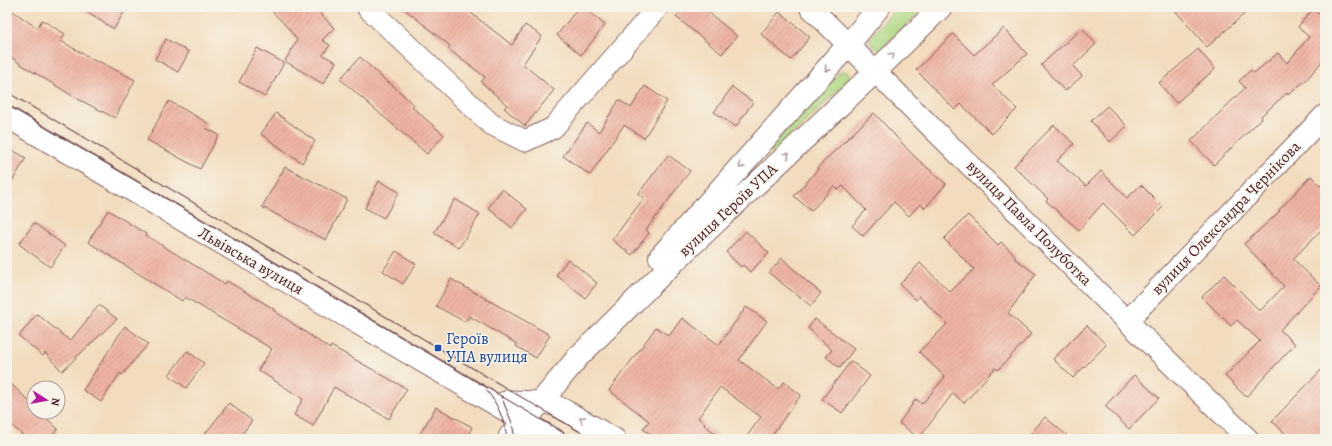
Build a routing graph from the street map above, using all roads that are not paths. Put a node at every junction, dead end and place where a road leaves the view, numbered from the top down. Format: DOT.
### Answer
graph roads {
  1 [pos="366,7"];
  2 [pos="658,7"];
  3 [pos="810,7"];
  4 [pos="879,7"];
  5 [pos="941,7"];
  6 [pos="849,44"];
  7 [pos="876,71"];
  8 [pos="1325,115"];
  9 [pos="7,117"];
  10 [pos="1127,321"];
  11 [pos="522,420"];
  12 [pos="554,439"];
  13 [pos="615,439"];
  14 [pos="1248,439"];
  1 -- 2 [label="street"];
  3 -- 6 [label="street, вулиця Павла Полуботка"];
  4 -- 6 [label="street, вулиця Героїв УПА"];
  7 -- 5 [label="street, вулиця Героїв УПА, one-way"];
  6 -- 7 [label="street, вулиця Павла Полуботка"];
  6 -- 11 [label="street, вулиця Героїв УПА, one-way"];
  7 -- 10 [label="street, вулиця Павла Полуботка"];
  11 -- 7 [label="street, вулиця Героїв УПА, one-way"];
  8 -- 10 [label="street, вулиця Олександра Чернікова"];
  9 -- 11 [label="street, Львівська вулиця"];
  10 -- 14 [label="street, вулиця Павла Полуботка"];
  11 -- 12 [label="street, Львівська вулиця"];
  13 -- 11 [label="street, Львівська вулиця, one-way"];
}
